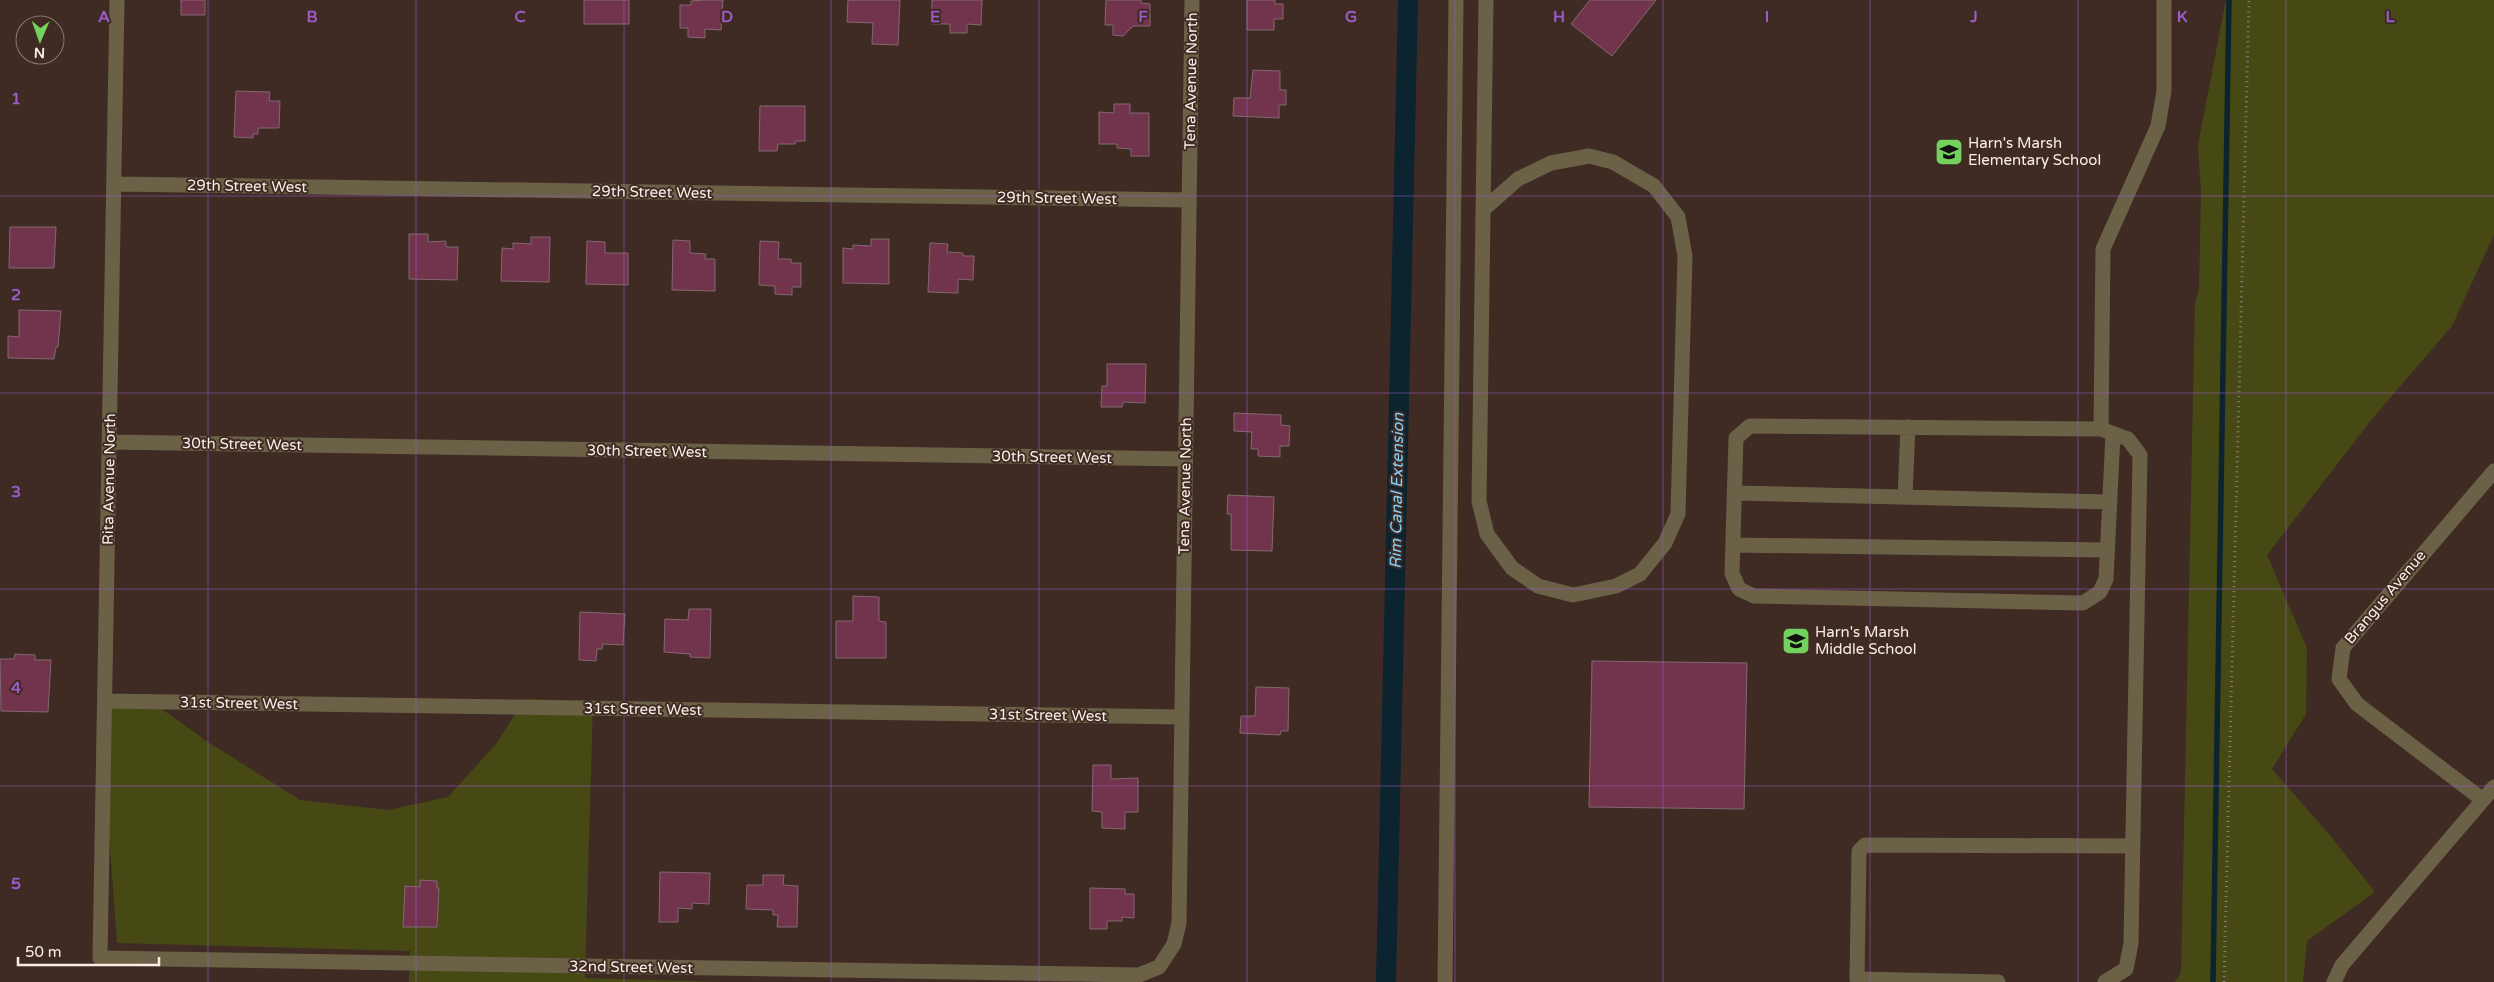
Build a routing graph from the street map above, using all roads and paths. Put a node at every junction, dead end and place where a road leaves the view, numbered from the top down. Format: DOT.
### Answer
graph roads {
  1 [pos="117,0"];
  2 [pos="1192,0"];
  3 [pos="1456,0"];
  4 [pos="1486,0"];
  5 [pos="2164,0"];
  6 [pos="2249,0"];
  7 [pos="114,184"];
  8 [pos="1189,200"];
  9 [pos="1484,209"];
  10 [pos="1908,427"];
  11 [pos="2107,431"];
  12 [pos="109,442"];
  13 [pos="1185,459"];
  14 [pos="2494,471"];
  15 [pos="1734,493"];
  16 [pos="1906,497"];
  17 [pos="2110,502"];
  18 [pos="1733,545"];
  19 [pos="2107,550"];
  20 [pos="105,701"];
  21 [pos="1182,717"];
  22 [pos="2494,787"];
  23 [pos="2483,800"];
  24 [pos="2133,846"];
  25 [pos="100,958"];
  26 [pos="1159,967"];
  27 [pos="1445,982"];
  28 [pos="1998,982"];
  29 [pos="2105,982"];
  30 [pos="2224,982"];
  31 [pos="2334,982"];
  1 -- 7 [label="street, Rita Avenue North"];
  2 -- 8 [label="street, Tena Avenue North"];
  3 -- 27 [label="street"];
  4 -- 9 [label="street"];
  5 -- 11 [label="street"];
  6 -- 30 [label="path"];
  7 -- 8 [label="street, 29th Street West"];
  7 -- 12 [label="street, Rita Avenue North"];
  8 -- 13 [label="street, Tena Avenue North"];
  9 -- 9 [label="street"];
  10 -- 11 [label="street"];
  10 -- 15 [label="street"];
  10 -- 16 [label="street"];
  11 -- 17 [label="street"];
  11 -- 24 [label="street"];
  12 -- 13 [label="street, 30th Street West"];
  12 -- 20 [label="street, Rita Avenue North"];
  13 -- 21 [label="street, Tena Avenue North"];
  14 -- 23 [label="street, Brangus Avenue"];
  15 -- 16 [label="street"];
  15 -- 18 [label="street"];
  16 -- 17 [label="street"];
  17 -- 19 [label="street"];
  18 -- 19 [label="street"];
  18 -- 19 [label="street"];
  20 -- 21 [label="street, 31st Street West"];
  20 -- 25 [label="street, Rita Avenue North"];
  21 -- 26 [label="street, Tena Avenue North"];
  22 -- 23 [label="street"];
  23 -- 31 [label="street"];
  24 -- 28 [label="street"];
  24 -- 29 [label="street"];
  25 -- 26 [label="street, 32nd Street West"];
}
